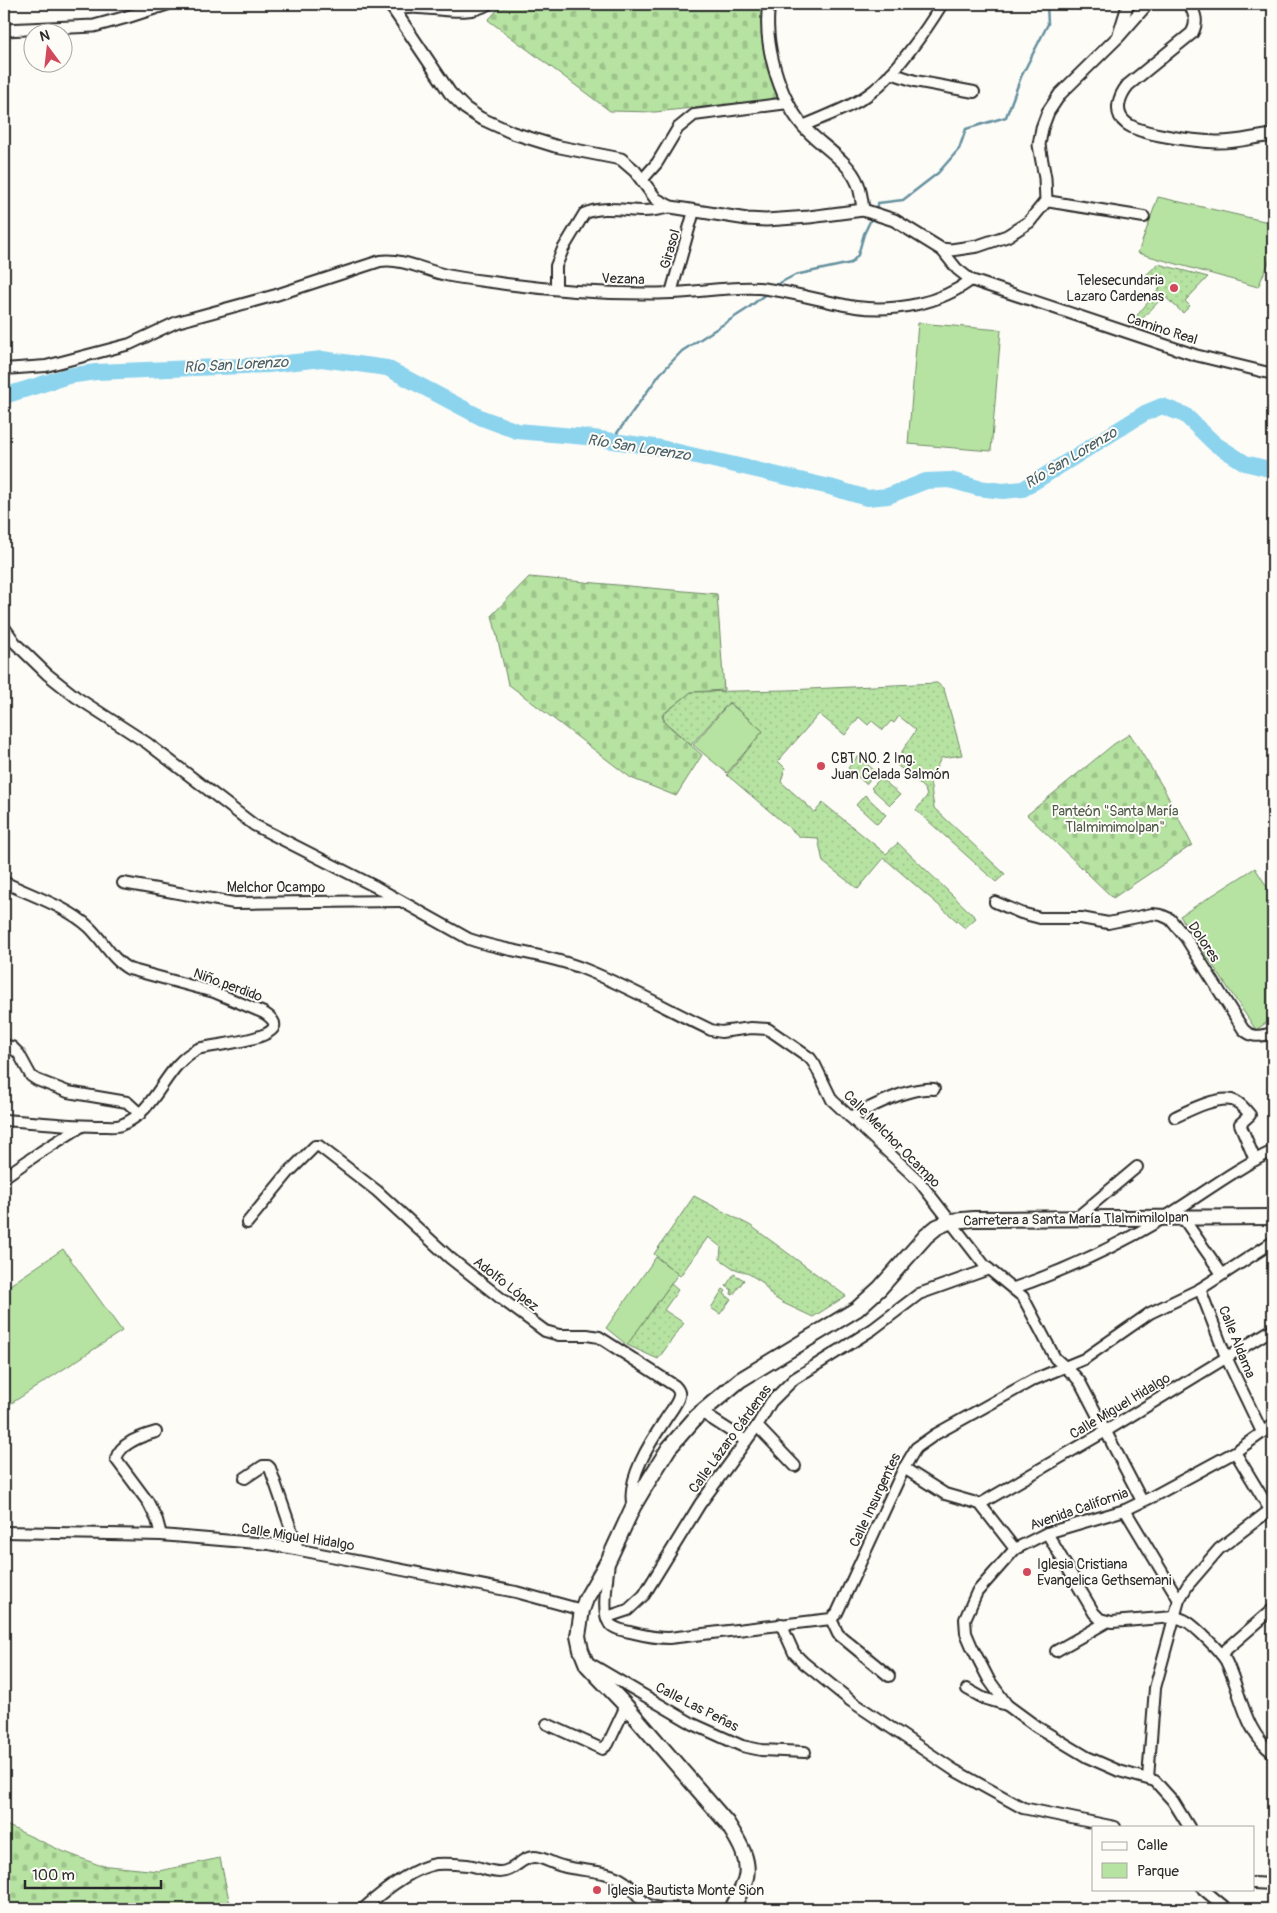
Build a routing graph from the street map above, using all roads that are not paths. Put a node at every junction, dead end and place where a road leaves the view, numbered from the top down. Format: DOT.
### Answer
graph roads {
  1 [pos="167,4"];
  2 [pos="488,4"];
  3 [pos="769,4"];
  4 [pos="942,4"];
  5 [pos="1128,4"];
  6 [pos="1146,4"];
  7 [pos="1190,4"];
  8 [pos="391,7"];
  9 [pos="4,30"];
  10 [pos="1118,37"];
  11 [pos="891,73"];
  12 [pos="974,92"];
  13 [pos="788,103"];
  14 [pos="803,126"];
  15 [pos="1273,135"];
  16 [pos="642,180"];
  17 [pos="1046,201"];
  18 [pos="671,206"];
  19 [pos="866,210"];
  20 [pos="694,211"];
  21 [pos="1144,217"];
  22 [pos="941,249"];
  23 [pos="971,280"];
  24 [pos="556,288"];
  25 [pos="671,293"];
  26 [pos="4,369"];
  27 [pos="1273,374"];
  28 [pos="4,627"];
  29 [pos="4,882"];
  30 [pos="123,883"];
  31 [pos="401,901"];
  32 [pos="995,902"];
  33 [pos="1273,1033"];
  34 [pos="4,1045"];
  35 [pos="934,1089"];
  36 [pos="140,1114"];
  37 [pos="850,1117"];
  38 [pos="1175,1117"];
  39 [pos="4,1120"];
  40 [pos="82,1126"];
  41 [pos="1273,1151"];
  42 [pos="1256,1160"];
  43 [pos="1137,1167"];
  44 [pos="4,1178"];
  45 [pos="1273,1217"];
  46 [pos="1164,1218"];
  47 [pos="1183,1218"];
  48 [pos="1075,1219"];
  49 [pos="951,1221"];
  50 [pos="247,1223"];
  51 [pos="1273,1242"];
  52 [pos="990,1269"];
  53 [pos="1222,1274"];
  54 [pos="1014,1288"];
  55 [pos="1200,1289"];
  56 [pos="1273,1329"];
  57 [pos="1226,1357"];
  58 [pos="1066,1368"];
  59 [pos="701,1412"];
  60 [pos="1273,1425"];
  61 [pos="757,1426"];
  62 [pos="1106,1431"];
  63 [pos="156,1432"];
  64 [pos="1262,1432"];
  65 [pos="746,1441"];
  66 [pos="1235,1452"];
  67 [pos="795,1466"];
  68 [pos="904,1468"];
  69 [pos="245,1478"];
  70 [pos="1142,1501"];
  71 [pos="980,1504"];
  72 [pos="633,1507"];
  73 [pos="1125,1510"];
  74 [pos="4,1532"];
  75 [pos="1047,1533"];
  76 [pos="161,1535"];
  77 [pos="298,1549"];
  78 [pos="1014,1549"];
  79 [pos="609,1559"];
  80 [pos="1178,1600"];
  81 [pos="1273,1609"];
  82 [pos="582,1610"];
  83 [pos="607,1617"];
  84 [pos="1174,1617"];
  85 [pos="832,1620"];
  86 [pos="1107,1622"];
  87 [pos="781,1624"];
  88 [pos="1056,1651"];
  89 [pos="1221,1654"];
  90 [pos="584,1660"];
  91 [pos="889,1676"];
  92 [pos="967,1689"];
  93 [pos="1006,1705"];
  94 [pos="626,1706"];
  95 [pos="547,1724"];
  96 [pos="805,1752"];
  97 [pos="1273,1753"];
  98 [pos="1148,1778"];
  99 [pos="1110,1826"];
  100 [pos="1188,1826"];
  101 [pos="1254,1883"];
  102 [pos="1273,1884"];
  103 [pos="1203,1890"];
  104 [pos="363,1909"];
  105 [pos="690,1909"];
  106 [pos="732,1909"];
  107 [pos="1227,1909"];
  1 -- 9 [label="street"];
  2 -- 8 [label="street"];
  3 -- 13 [label="street"];
  4 -- 11 [label="street"];
  5 -- 10 [label="street"];
  6 -- 10 [label="street"];
  7 -- 15 [label="street"];
  8 -- 16 [label="street"];
  10 -- 17 [label="street"];
  11 -- 12 [label="street"];
  11 -- 14 [label="street"];
  13 -- 14 [label="street"];
  13 -- 16 [label="street"];
  14 -- 19 [label="street"];
  16 -- 18 [label="street"];
  17 -- 21 [label="street"];
  17 -- 22 [label="street"];
  18 -- 20 [label="street"];
  18 -- 24 [label="street"];
  19 -- 20 [label="street"];
  19 -- 22 [label="street"];
  20 -- 25 [label="street, Girasol"];
  22 -- 23 [label="street, Camino Real"];
  23 -- 25 [label="street, Vezana"];
  23 -- 27 [label="street, Camino Real"];
  24 -- 25 [label="street, Vezana"];
  24 -- 26 [label="street, Vezana"];
  28 -- 31 [label="street, Calle Melchor Ocampo"];
  29 -- 36 [label="street, Niño perdido"];
  30 -- 31 [label="street, Melchor Ocampo"];
  31 -- 37 [label="street, Calle Melchor Ocampo"];
  32 -- 33 [label="street, Dolores"];
  34 -- 36 [label="street"];
  35 -- 37 [label="street"];
  36 -- 40 [label="street, Niño perdido"];
  37 -- 49 [label="street, Calle Melchor Ocampo"];
  38 -- 42 [label="street"];
  39 -- 40 [label="street"];
  40 -- 44 [label="street"];
  41 -- 42 [label="street"];
  42 -- 46 [label="street"];
  43 -- 48 [label="street"];
  45 -- 47 [label="main road, Carretera a Santa María Tlalmimilolpan"];
  46 -- 47 [label="main road, Carretera a Santa María Tlalmimilolpan"];
  46 -- 48 [label="main road, Carretera a Santa María Tlalmimilolpan"];
  46 -- 54 [label="street"];
  47 -- 53 [label="street"];
  48 -- 49 [label="main road, Carretera a Santa María Tlalmimilolpan"];
  49 -- 52 [label="street, Calle Melchor Ocampo"];
  49 -- 59 [label="main road, Carretera a Santa María Tlalmimilolpan"];
  50 -- 72 [label="street, Adolfo López"];
  51 -- 53 [label="street, Calle Insurgentes"];
  52 -- 54 [label="street, Calle Melchor Ocampo"];
  52 -- 61 [label="street, Calle Lázaro Cárdenas"];
  53 -- 55 [label="street, Calle Insurgentes"];
  54 -- 58 [label="street, Calle Melchor Ocampo"];
  55 -- 57 [label="street, Calle Aldama"];
  55 -- 58 [label="street, Calle Insurgentes"];
  56 -- 57 [label="street, Calle Miguel Hidalgo"];
  57 -- 62 [label="street, Calle Miguel Hidalgo"];
  57 -- 64 [label="street, Calle Aldama"];
  58 -- 62 [label="street, Calle Melchor Ocampo"];
  58 -- 68 [label="street, Calle Insurgentes"];
  59 -- 65 [label="street"];
  59 -- 72 [label="main road, Carretera a Santa María Tlalmimilolpan"];
  60 -- 64 [label="street, Avenida California"];
  61 -- 65 [label="street, Calle Lázaro Cárdenas"];
  61 -- 67 [label="street"];
  62 -- 70 [label="street, Calle Melchor Ocampo"];
  62 -- 71 [label="street, Calle Miguel Hidalgo"];
  63 -- 76 [label="street"];
  64 -- 66 [label="street, Avenida California"];
  65 -- 83 [label="street, Calle Lázaro Cárdenas"];
  66 -- 70 [label="street, Avenida California"];
  66 -- 80 [label="street"];
  68 -- 71 [label="street"];
  68 -- 85 [label="street, Calle Insurgentes"];
  69 -- 77 [label="street"];
  70 -- 73 [label="street, Avenida California"];
  71 -- 78 [label="street"];
  72 -- 79 [label="main road, Carretera a Santa María Tlalmimilolpan"];
  73 -- 75 [label="street, Avenida California"];
  73 -- 80 [label="street"];
  74 -- 76 [label="street, Calle Miguel Hidalgo"];
  75 -- 78 [label="street, Avenida California"];
  75 -- 86 [label="street"];
  76 -- 77 [label="street, Calle Miguel Hidalgo"];
  77 -- 82 [label="street, Calle Miguel Hidalgo"];
  78 -- 93 [label="street, Avenida California"];
  79 -- 82 [label="main road, Carretera a Santa María Tlalmimilolpan"];
  79 -- 83 [label="street"];
  80 -- 84 [label="street"];
  81 -- 89 [label="street"];
  82 -- 90 [label="main road, Carretera a Santa María Tlalmimilolpan"];
  83 -- 87 [label="street"];
  84 -- 86 [label="street"];
  84 -- 89 [label="street"];
  84 -- 98 [label="street"];
  85 -- 87 [label="street"];
  85 -- 91 [label="street"];
  86 -- 88 [label="street"];
  87 -- 99 [label="street"];
  89 -- 97 [label="street"];
  90 -- 94 [label="main road, Carretera a Santa María Tlalmimilolpan"];
  90 -- 96 [label="street, Calle Las Peñas"];
  92 -- 93 [label="street"];
  93 -- 98 [label="street, Avenida California"];
  94 -- 95 [label="street"];
  94 -- 106 [label="main road, Carretera a Santa María Tlalmimilolpan"];
  98 -- 100 [label="street, Avenida California"];
  101 -- 102 [label="street"];
  103 -- 107 [label="street"];
  104 -- 105 [label="street"];
}
